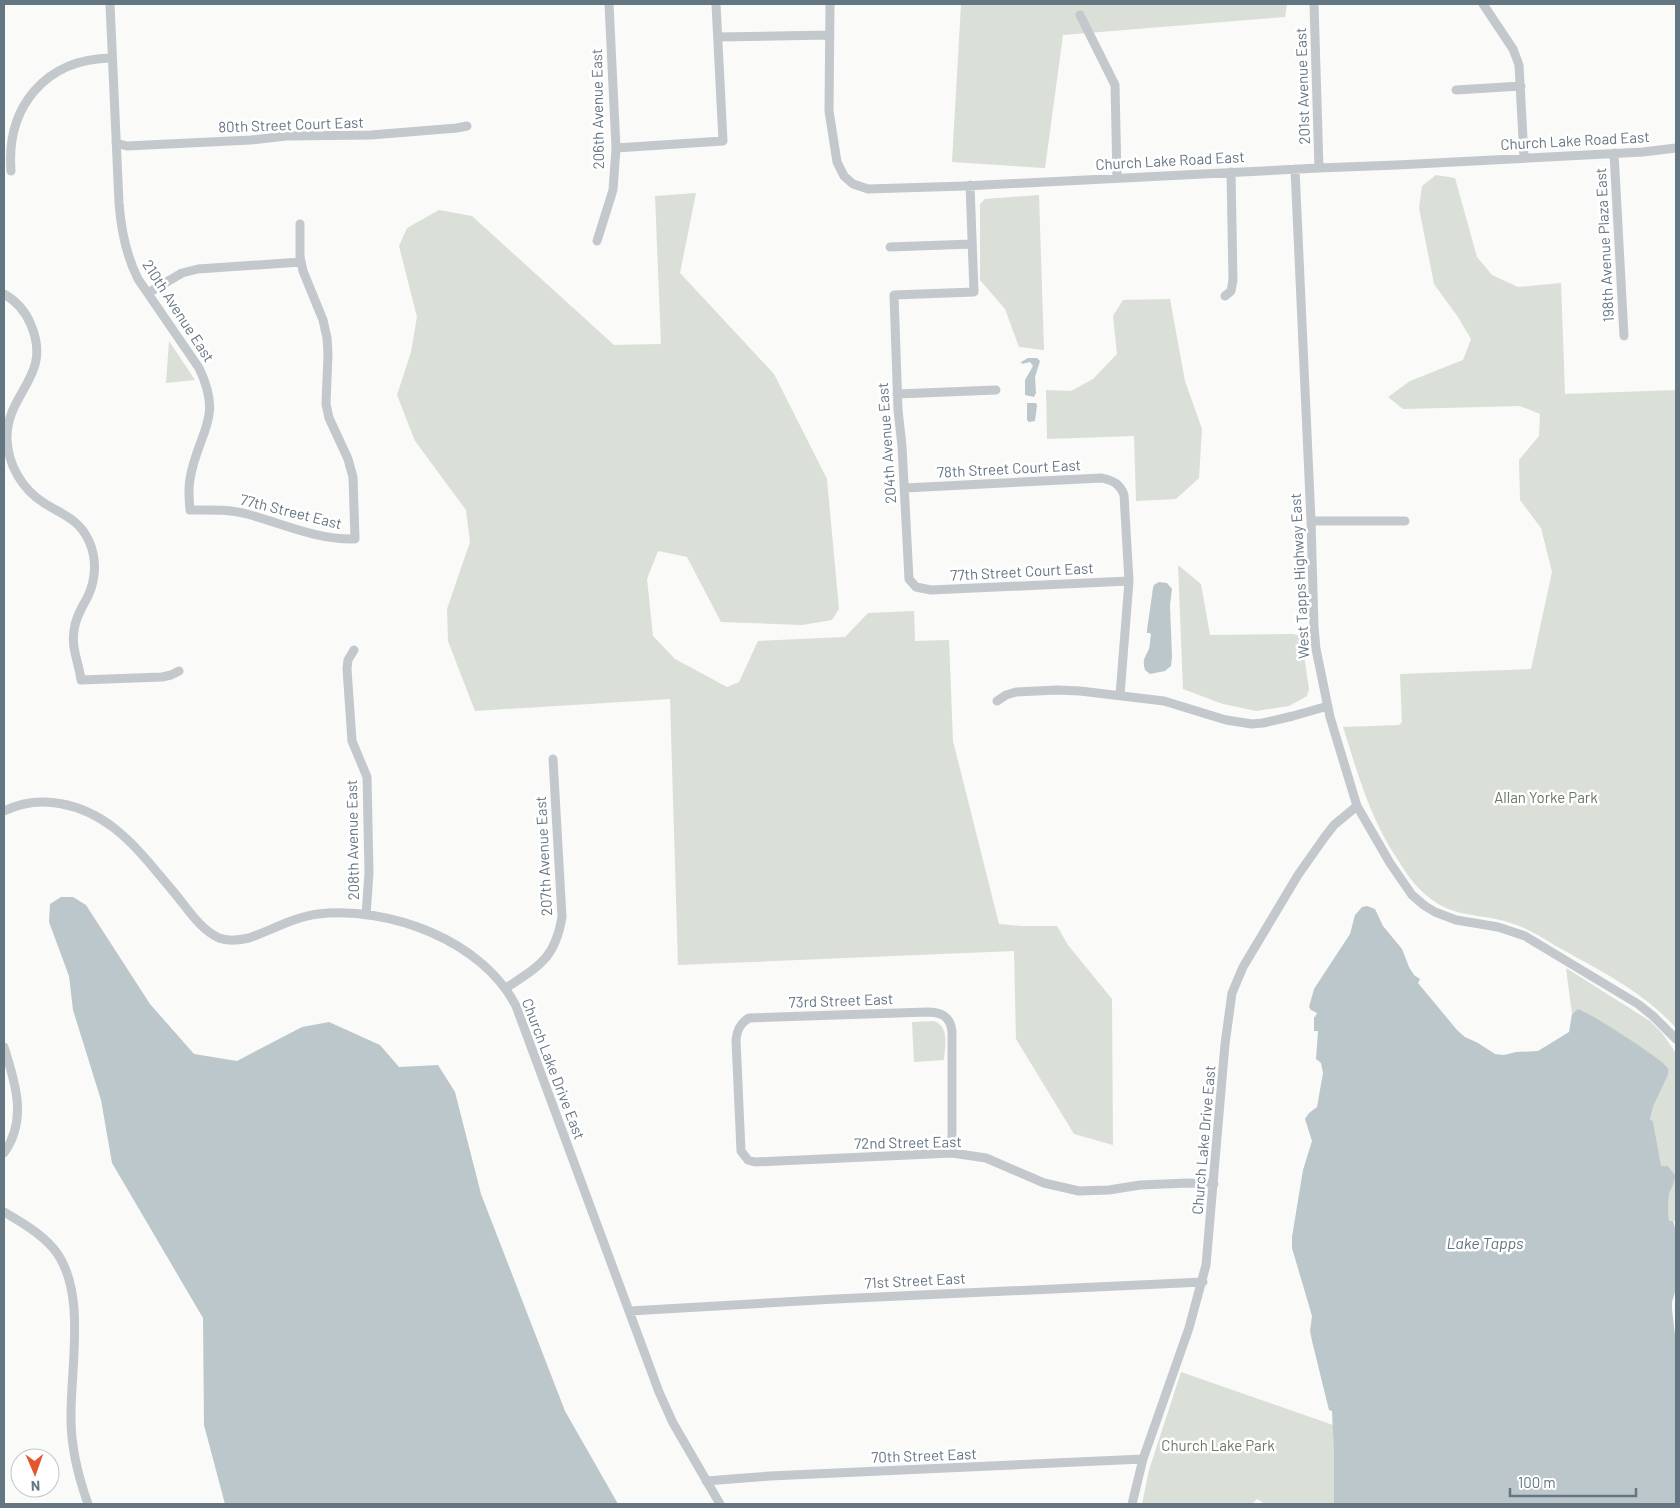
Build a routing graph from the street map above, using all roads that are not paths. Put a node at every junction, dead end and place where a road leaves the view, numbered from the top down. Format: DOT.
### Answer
graph roads {
  1 [pos="110,4"];
  2 [pos="609,4"];
  3 [pos="716,4"];
  4 [pos="830,4"];
  5 [pos="1314,4"];
  6 [pos="1483,4"];
  7 [pos="1080,15"];
  8 [pos="829,35"];
  9 [pos="718,37"];
  10 [pos="111,58"];
  11 [pos="1521,86"];
  12 [pos="1456,90"];
  13 [pos="467,126"];
  14 [pos="116,143"];
  15 [pos="616,148"];
  16 [pos="1676,148"];
  17 [pos="1614,153"];
  18 [pos="1524,157"];
  19 [pos="1319,168"];
  20 [pos="1295,169"];
  21 [pos="11,171"];
  22 [pos="1231,172"];
  23 [pos="1117,177"];
  24 [pos="970,185"];
  25 [pos="300,224"];
  26 [pos="597,241"];
  27 [pos="972,244"];
  28 [pos="890,247"];
  29 [pos="301,262"];
  30 [pos="148,293"];
  31 [pos="4,294"];
  32 [pos="1225,296"];
  33 [pos="1624,336"];
  34 [pos="996,390"];
  35 [pos="898,394"];
  36 [pos="905,488"];
  37 [pos="190,510"];
  38 [pos="1311,521"];
  39 [pos="1405,521"];
  40 [pos="1130,580"];
  41 [pos="916,587"];
  42 [pos="354,650"];
  43 [pos="179,671"];
  44 [pos="1120,695"];
  45 [pos="997,701"];
  46 [pos="1328,706"];
  47 [pos="553,759"];
  48 [pos="1358,806"];
  49 [pos="4,811"];
  50 [pos="366,915"];
  51 [pos="506,988"];
  52 [pos="1676,1039"];
  53 [pos="4,1047"];
  54 [pos="4,1153"];
  55 [pos="952,1153"];
  56 [pos="748,1160"];
  57 [pos="1214,1184"];
  58 [pos="4,1212"];
  59 [pos="1203,1282"];
  60 [pos="630,1311"];
  61 [pos="1143,1459"];
  62 [pos="706,1481"];
  63 [pos="88,1504"];
  64 [pos="720,1504"];
  65 [pos="1132,1504"];
  1 -- 10 [label="street, 210th Avenue East"];
  2 -- 15 [label="street, 206th Avenue East"];
  3 -- 9 [label="street"];
  4 -- 8 [label="street, Church Lake Road East"];
  5 -- 19 [label="street, 201st Avenue East"];
  6 -- 11 [label="street"];
  7 -- 23 [label="street"];
  8 -- 9 [label="street"];
  8 -- 24 [label="street, Church Lake Road East"];
  9 -- 15 [label="street"];
  10 -- 14 [label="street, 210th Avenue East"];
  10 -- 21 [label="street"];
  11 -- 12 [label="street"];
  11 -- 18 [label="street"];
  13 -- 14 [label="street, 80th Street Court East"];
  14 -- 30 [label="street, 210th Avenue East"];
  15 -- 26 [label="street, 206th Avenue East"];
  16 -- 17 [label="street, Church Lake Road East"];
  17 -- 18 [label="street, Church Lake Road East"];
  17 -- 33 [label="street, 198th Avenue Plaza East"];
  18 -- 19 [label="street, Church Lake Road East"];
  19 -- 20 [label="street, Church Lake Road East"];
  20 -- 22 [label="street, Church Lake Road East"];
  20 -- 38 [label="street, West Tapps Highway East"];
  22 -- 23 [label="street, Church Lake Road East"];
  22 -- 32 [label="street"];
  23 -- 24 [label="street, Church Lake Road East"];
  24 -- 27 [label="street"];
  25 -- 29 [label="street"];
  27 -- 28 [label="street"];
  27 -- 35 [label="street, 204th Avenue East"];
  29 -- 30 [label="street"];
  29 -- 37 [label="street, 77th Street East"];
  30 -- 37 [label="street, 210th Avenue East"];
  31 -- 43 [label="street"];
  34 -- 35 [label="street"];
  35 -- 36 [label="street, 204th Avenue East"];
  36 -- 40 [label="street, 78th Street Court East"];
  36 -- 41 [label="street, 204th Avenue East"];
  38 -- 39 [label="street"];
  38 -- 46 [label="street, West Tapps Highway East"];
  40 -- 41 [label="street, 77th Street Court East"];
  40 -- 44 [label="street"];
  42 -- 50 [label="street, 208th Avenue East"];
  44 -- 45 [label="street"];
  44 -- 46 [label="street"];
  46 -- 48 [label="street, West Tapps Highway East"];
  47 -- 51 [label="street, 207th Avenue East"];
  48 -- 52 [label="street, West Tapps Highway East"];
  48 -- 57 [label="street, Church Lake Drive East"];
  49 -- 50 [label="street, Church Lake Drive East"];
  50 -- 51 [label="street, Church Lake Drive East"];
  51 -- 60 [label="street, Church Lake Drive East"];
  53 -- 54 [label="street"];
  55 -- 56 [label="street, 72nd Street East"];
  55 -- 56 [label="street, 73rd Street East"];
  55 -- 57 [label="street, 72nd Street East"];
  57 -- 59 [label="street, Church Lake Drive East"];
  58 -- 63 [label="street"];
  59 -- 60 [label="street, 71st Street East"];
  59 -- 61 [label="street, Church Lake Drive East"];
  60 -- 62 [label="street, Church Lake Drive East"];
  61 -- 62 [label="street, 70th Street East"];
  61 -- 65 [label="street, Church Lake Drive East"];
  62 -- 64 [label="street, Church Lake Drive East"];
}
